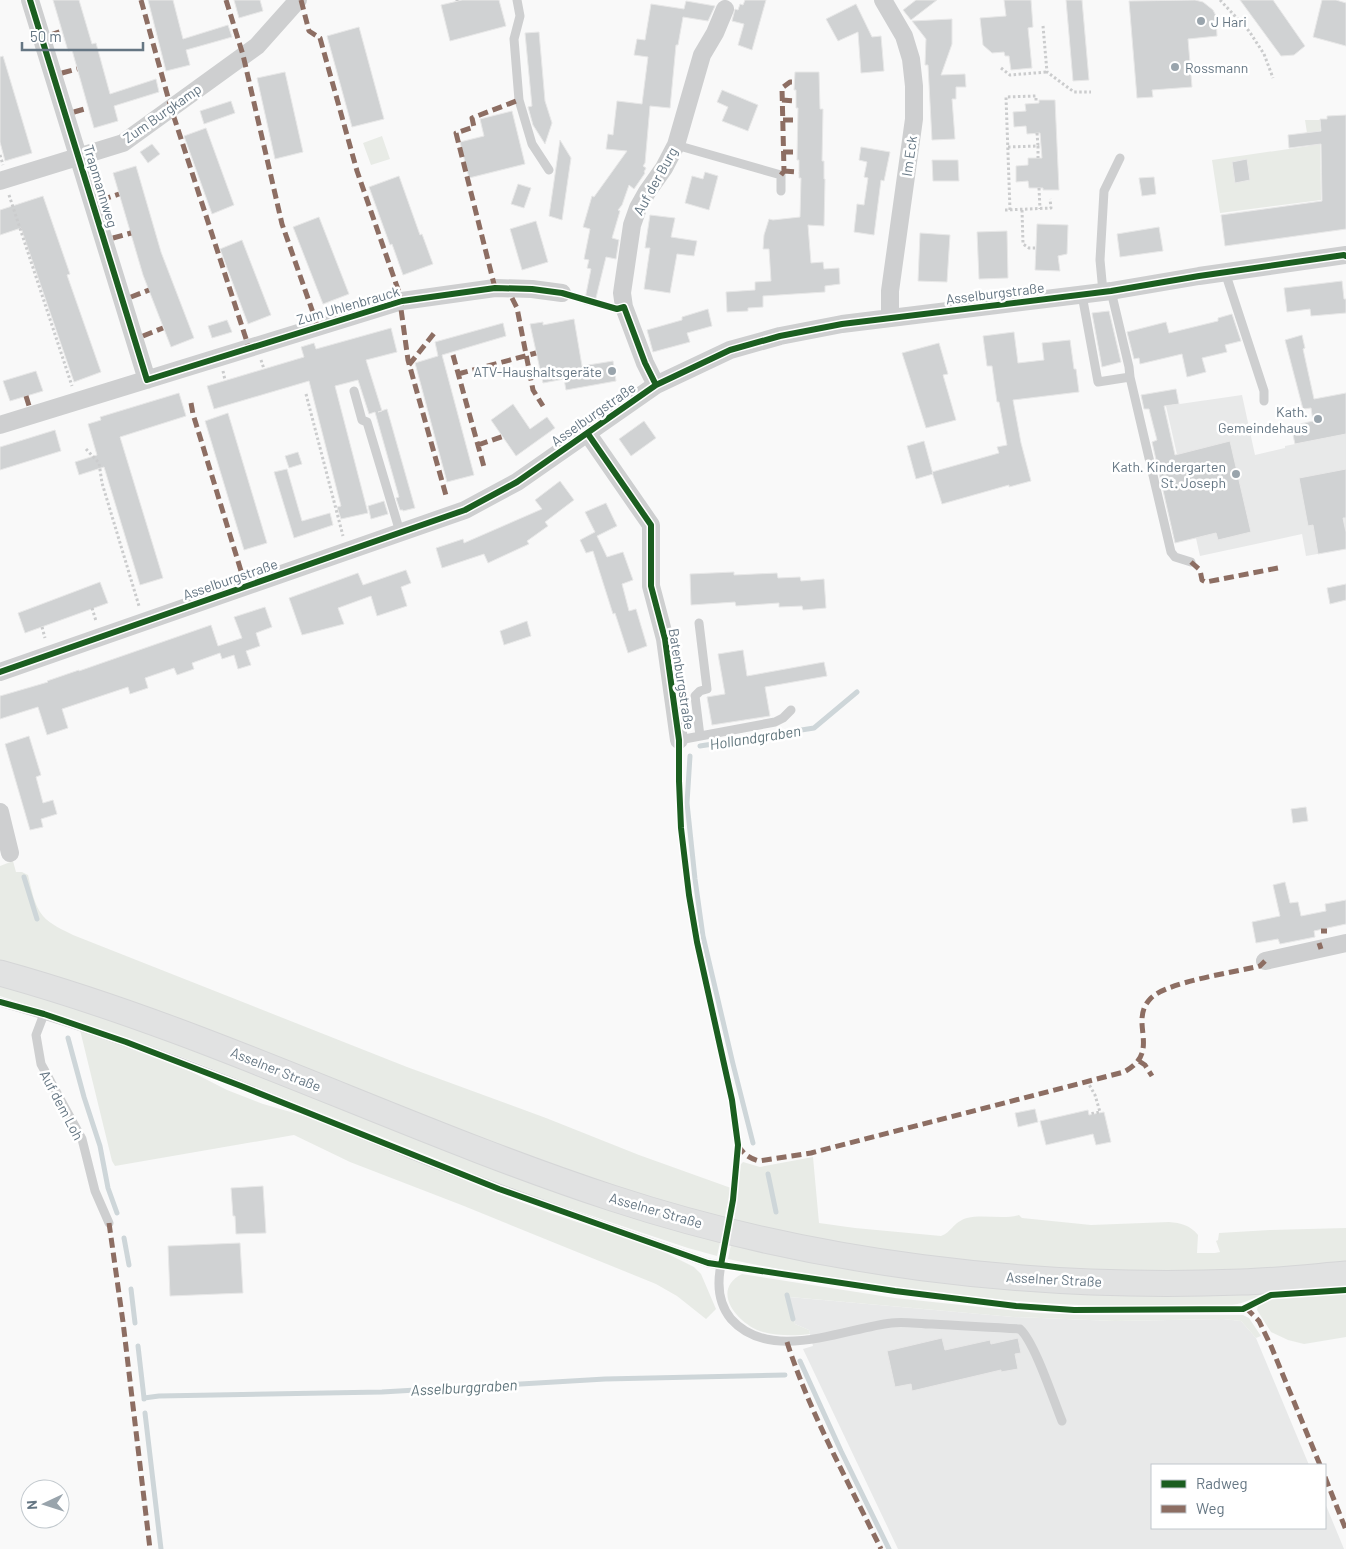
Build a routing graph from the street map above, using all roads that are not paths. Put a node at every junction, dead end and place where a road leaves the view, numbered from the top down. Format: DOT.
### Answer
graph roads {
  1 [pos="30,0"];
  2 [pos="298,0"];
  3 [pos="517,0"];
  4 [pos="883,0"];
  5 [pos="725,9"];
  6 [pos="676,145"];
  7 [pos="79,156"];
  8 [pos="1120,158"];
  9 [pos="549,170"];
  10 [pos="2,180"];
  11 [pos="781,191"];
  12 [pos="1346,254"];
  13 [pos="1225,272"];
  14 [pos="1107,292"];
  15 [pos="562,293"];
  16 [pos="1082,295"];
  17 [pos="890,318"];
  18 [pos="1130,377"];
  19 [pos="147,380"];
  20 [pos="656,385"];
  21 [pos="354,391"];
  22 [pos="1264,401"];
  23 [pos="0,425"];
  24 [pos="588,434"];
  25 [pos="400,532"];
  26 [pos="1191,562"];
  27 [pos="699,623"];
  28 [pos="0,672"];
  29 [pos="791,710"];
  30 [pos="700,736"];
  31 [pos="680,740"];
  32 [pos="0,812"];
  33 [pos="10,853"];
  34 [pos="1346,944"];
  35 [pos="1265,961"];
  36 [pos="0,973"];
  37 [pos="0,1002"];
  38 [pos="44,1014"];
  39 [pos="109,1222"];
  40 [pos="1346,1274"];
  41 [pos="1062,1421"];
  1 -- 7 [label="street, Trapmannweg"];
  2 -- 7 [label="street, Zum Burgkamp"];
  3 -- 9 [label="lane"];
  4 -- 17 [label="street, Im Eck"];
  5 -- 6 [label="street, Auf der Burg"];
  6 -- 11 [label="lane"];
  6 -- 20 [label="street, Auf der Burg"];
  7 -- 10 [label="street, Zum Burgkamp"];
  7 -- 19 [label="street, Trapmannweg"];
  8 -- 14 [label="lane"];
  12 -- 13 [label="street, Asselburgstraße"];
  13 -- 14 [label="street, Asselburgstraße"];
  13 -- 22 [label="lane"];
  14 -- 16 [label="street, Asselburgstraße"];
  14 -- 18 [label="lane"];
  15 -- 19 [label="street, Zum Uhlenbrauck"];
  16 -- 17 [label="street, Asselburgstraße"];
  16 -- 18 [label="lane"];
  17 -- 20 [label="street, Asselburgstraße"];
  18 -- 26 [label="lane"];
  19 -- 23 [label="street, Zum Uhlenbrauck"];
  20 -- 24 [label="street, Asselburgstraße"];
  21 -- 25 [label="lane"];
  24 -- 25 [label="street, Asselburgstraße"];
  24 -- 31 [label="street, Batenburgstraße"];
  25 -- 28 [label="street, Asselburgstraße"];
  27 -- 30 [label="lane"];
  29 -- 30 [label="lane"];
  30 -- 31 [label="lane"];
  32 -- 33 [label="street"];
  34 -- 35 [label="street"];
  36 -- 40 [label="main road, Asselner Straße"];
  37 -- 38 [label="lane"];
  38 -- 39 [label="lane, Auf dem Loh"];
  38 -- 41 [label="lane"];
}
